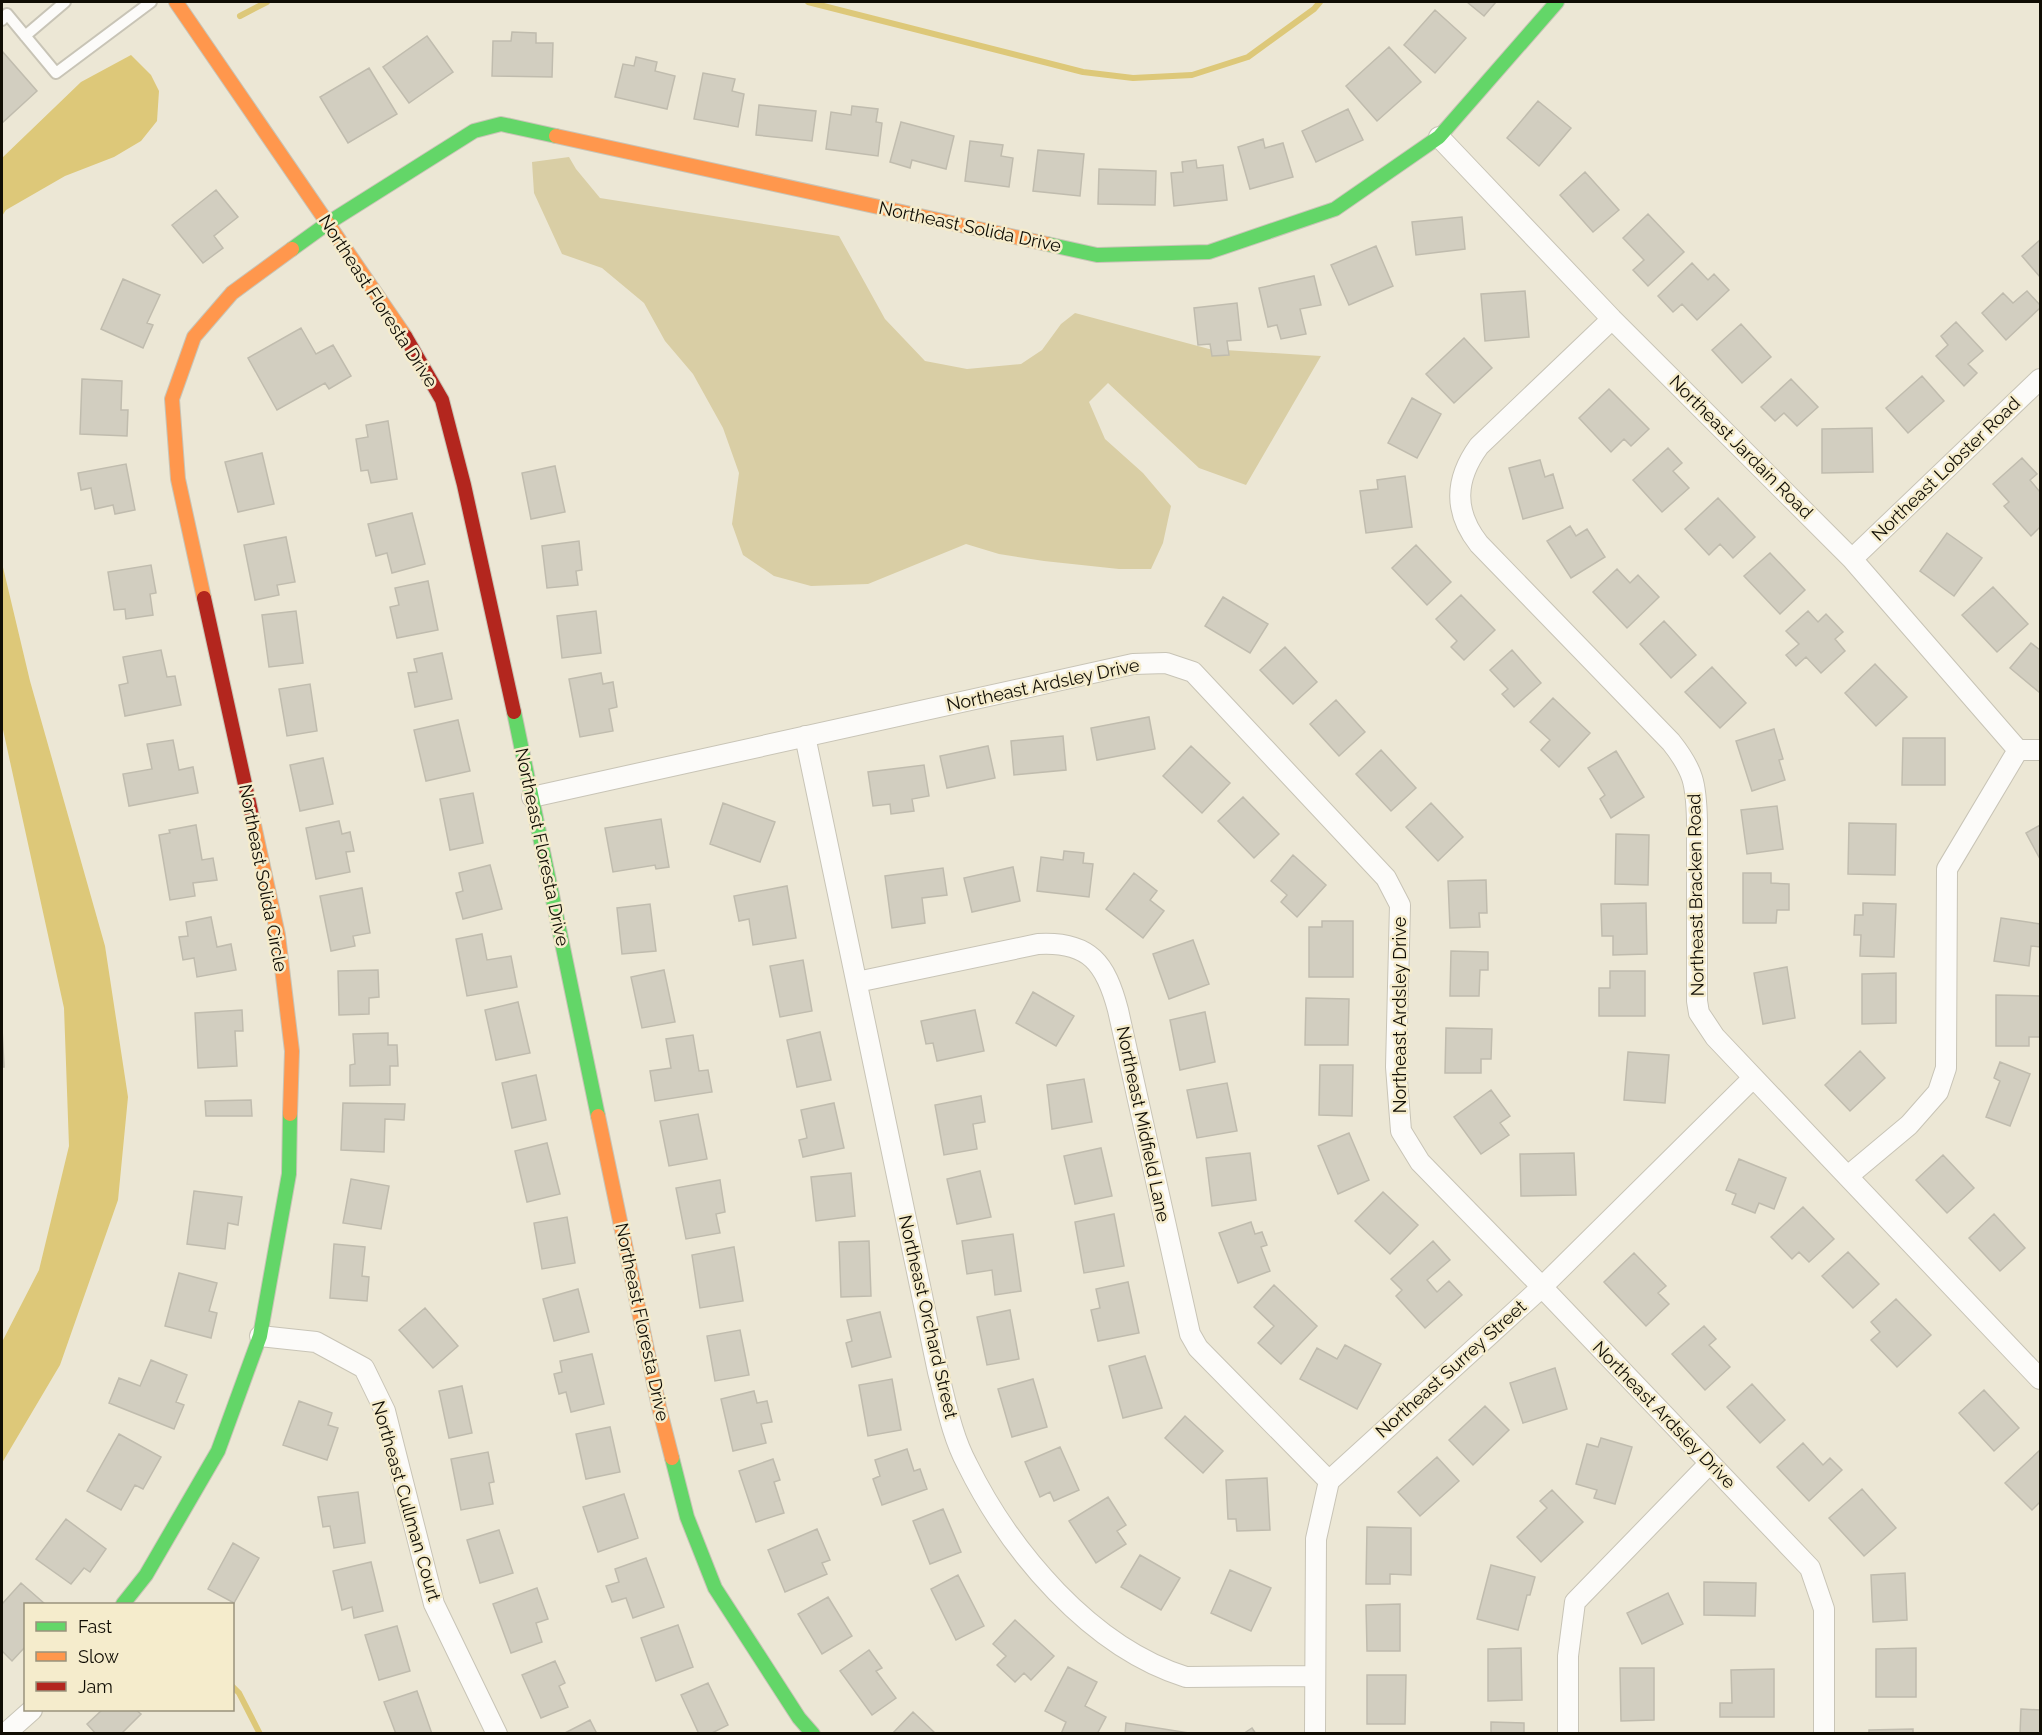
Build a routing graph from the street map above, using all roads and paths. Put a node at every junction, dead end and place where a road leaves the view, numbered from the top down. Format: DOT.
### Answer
graph roads {
  1 [pos="65,2"];
  2 [pos="151,2"];
  3 [pos="176,2"];
  4 [pos="1557,2"];
  5 [pos="2,20"];
  6 [pos="25,36"];
  7 [pos="1439,136"];
  8 [pos="328,223"];
  9 [pos="1612,319"];
  10 [pos="2036,391"];
  11 [pos="1852,559"];
  12 [pos="805,736"];
  13 [pos="2018,750"];
  14 [pos="2040,750"];
  15 [pos="532,797"];
  16 [pos="857,982"];
  17 [pos="1753,1078"];
  18 [pos="1848,1176"];
  19 [pos="1542,1287"];
  20 [pos="260,1336"];
  21 [pos="2040,1379"];
  22 [pos="1710,1463"];
  23 [pos="1329,1481"];
  24 [pos="125,1603"];
  25 [pos="1314,1676"];
  26 [pos="31,1711"];
  27 [pos="5,1734"];
  28 [pos="497,1734"];
  29 [pos="813,1734"];
  30 [pos="1315,1734"];
  31 [pos="1569,1734"];
  32 [pos="1824,1734"];
  1 -- 6 [label="lane"];
  2 -- 6 [label="lane"];
  3 -- 8 [label="street, Northeast Floresta Drive"];
  4 -- 7 [label="street, Northeast Solida Drive"];
  5 -- 6 [label="lane"];
  7 -- 8 [label="street, Northeast Solida Drive"];
  7 -- 9 [label="street, Northeast Jardain Road"];
  8 -- 15 [label="street, Northeast Floresta Drive"];
  8 -- 20 [label="street, Northeast Solida Circle"];
  9 -- 11 [label="street, Northeast Jardain Road"];
  9 -- 17 [label="street, Northeast Bracken Road"];
  10 -- 11 [label="street, Northeast Lobster Road"];
  11 -- 13 [label="street, Northeast Jardain Road"];
  12 -- 15 [label="street, Northeast Ardsley Drive"];
  12 -- 16 [label="street, Northeast Orchard Street"];
  12 -- 19 [label="street, Northeast Ardsley Drive"];
  13 -- 14 [label="street"];
  13 -- 18 [label="street"];
  15 -- 29 [label="street, Northeast Floresta Drive"];
  16 -- 23 [label="street, Northeast Midfield Lane"];
  16 -- 25 [label="street, Northeast Orchard Street"];
  17 -- 18 [label="street, Northeast Bracken Road"];
  17 -- 19 [label="street, Northeast Surrey Street"];
  18 -- 21 [label="street, Northeast Bracken Road"];
  19 -- 22 [label="street, Northeast Ardsley Drive"];
  19 -- 23 [label="street, Northeast Surrey Street"];
  20 -- 24 [label="street, Northeast Solida Circle"];
  20 -- 28 [label="street, Northeast Cullman Court"];
  22 -- 31 [label="street"];
  22 -- 32 [label="street, Northeast Ardsley Drive"];
  23 -- 25 [label="street"];
  25 -- 30 [label="street"];
  26 -- 27 [label="street"];
}
